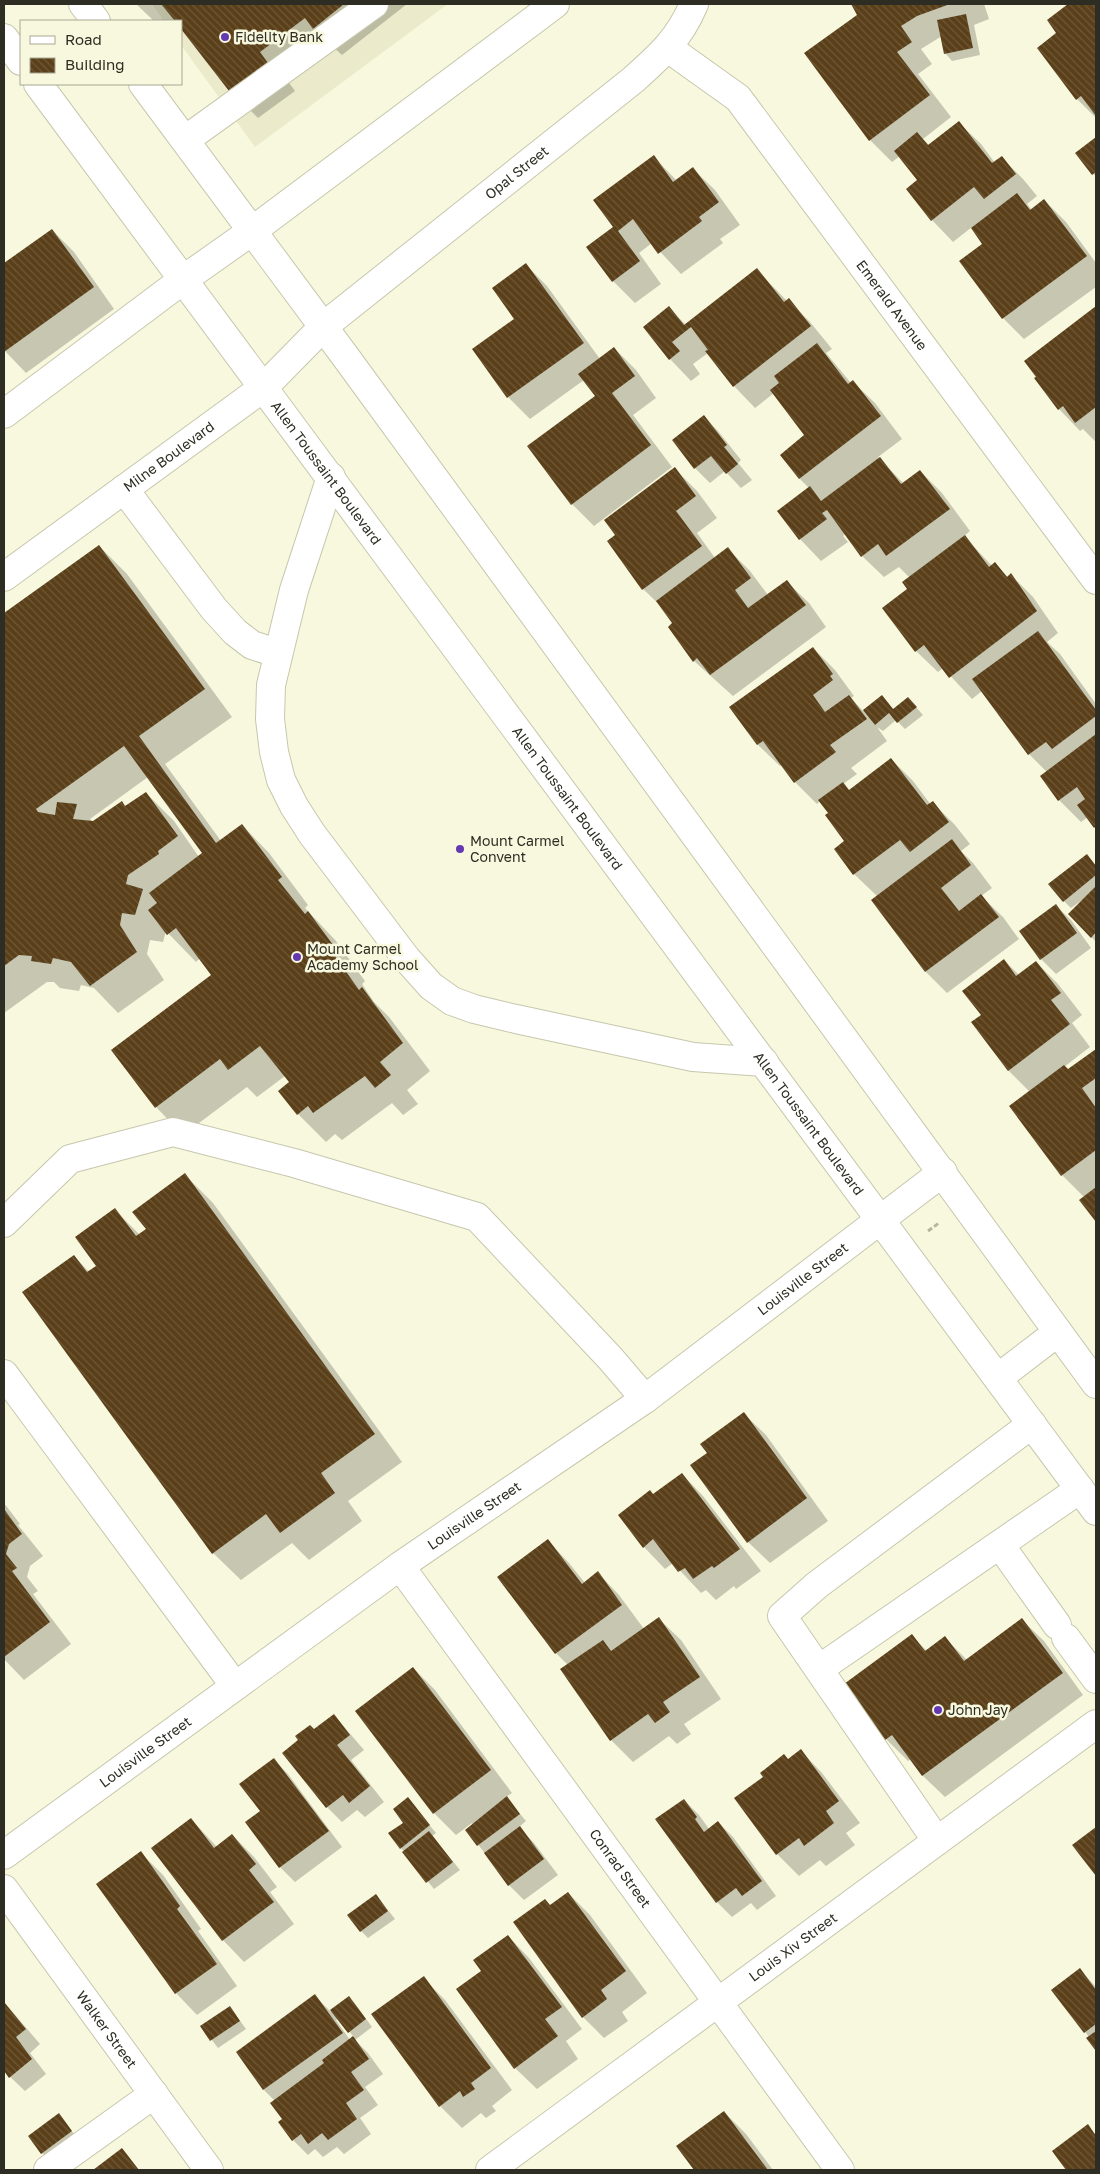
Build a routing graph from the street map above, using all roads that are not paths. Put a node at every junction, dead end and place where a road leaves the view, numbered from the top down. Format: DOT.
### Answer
graph roads {
  1 [pos="83,4"];
  2 [pos="374,4"];
  3 [pos="555,4"];
  4 [pos="694,4"];
  5 [pos="95,20"];
  6 [pos="4,38"];
  7 [pos="668,48"];
  8 [pos="20,60"];
  9 [pos="39,85"];
  10 [pos="144,85"];
  11 [pos="185,140"];
  12 [pos="252,231"];
  13 [pos="184,279"];
  14 [pos="324,326"];
  15 [pos="264,387"];
  16 [pos="4,414"];
  17 [pos="331,477"];
  18 [pos="124,489"];
  19 [pos="4,577"];
  20 [pos="1096,580"];
  21 [pos="278,653"];
  22 [pos="764,1062"];
  23 [pos="942,1172"];
  24 [pos="880,1219"];
  25 [pos="4,1223"];
  26 [pos="1058,1332"];
  27 [pos="4,1374"];
  28 [pos="998,1378"];
  29 [pos="1096,1384"];
  30 [pos="645,1398"];
  31 [pos="1032,1424"];
  32 [pos="1080,1489"];
  33 [pos="1096,1511"];
  34 [pos="1000,1545"];
  35 [pos="400,1566"];
  36 [pos="819,1669"];
  37 [pos="1096,1679"];
  38 [pos="235,1686"];
  39 [pos="1096,1724"];
  40 [pos="938,1841"];
  41 [pos="4,1855"];
  42 [pos="4,1889"];
  43 [pos="718,2002"];
  44 [pos="154,2094"];
  45 [pos="48,2170"];
  46 [pos="210,2170"];
  47 [pos="490,2170"];
  48 [pos="840,2170"];
  1 -- 5 [label="street"];
  2 -- 11 [label="street"];
  3 -- 12 [label="street"];
  4 -- 7 [label="street, Opal Street"];
  6 -- 8 [label="street"];
  7 -- 14 [label="street, Opal Street"];
  7 -- 20 [label="street, Emerald Avenue"];
  9 -- 13 [label="street, Allen Toussaint Boulevard"];
  10 -- 11 [label="street"];
  11 -- 12 [label="street"];
  12 -- 13 [label="street"];
  12 -- 14 [label="street"];
  13 -- 15 [label="street, Allen Toussaint Boulevard"];
  13 -- 16 [label="street"];
  14 -- 15 [label="street, Milne Boulevard"];
  14 -- 23 [label="street"];
  15 -- 17 [label="street, Allen Toussaint Boulevard"];
  15 -- 18 [label="street, Milne Boulevard"];
  17 -- 21 [label="street"];
  17 -- 22 [label="street, Allen Toussaint Boulevard"];
  18 -- 19 [label="street, Milne Boulevard"];
  18 -- 21 [label="street"];
  21 -- 22 [label="street"];
  22 -- 24 [label="street, Allen Toussaint Boulevard"];
  23 -- 24 [label="street, Louisville Street"];
  23 -- 26 [label="street"];
  24 -- 28 [label="street, Allen Toussaint Boulevard"];
  24 -- 30 [label="street, Louisville Street"];
  25 -- 30 [label="street"];
  26 -- 28 [label="street"];
  26 -- 29 [label="street"];
  27 -- 38 [label="street"];
  28 -- 31 [label="street, Allen Toussaint Boulevard"];
  30 -- 35 [label="street, Louisville Street"];
  31 -- 32 [label="street, Allen Toussaint Boulevard"];
  31 -- 36 [label="street"];
  32 -- 33 [label="street, Allen Toussaint Boulevard"];
  32 -- 34 [label="street"];
  34 -- 36 [label="street"];
  34 -- 37 [label="street"];
  35 -- 38 [label="street, Louisville Street"];
  35 -- 43 [label="street, Conrad Street"];
  36 -- 40 [label="street"];
  38 -- 41 [label="street, Louisville Street"];
  39 -- 40 [label="street, Louis Xiv Street"];
  40 -- 43 [label="street, Louis Xiv Street"];
  42 -- 44 [label="street, Walker Street"];
  43 -- 47 [label="street, Louis Xiv Street"];
  43 -- 48 [label="street, Conrad Street"];
  44 -- 45 [label="street"];
  44 -- 46 [label="street, Walker Street"];
}
